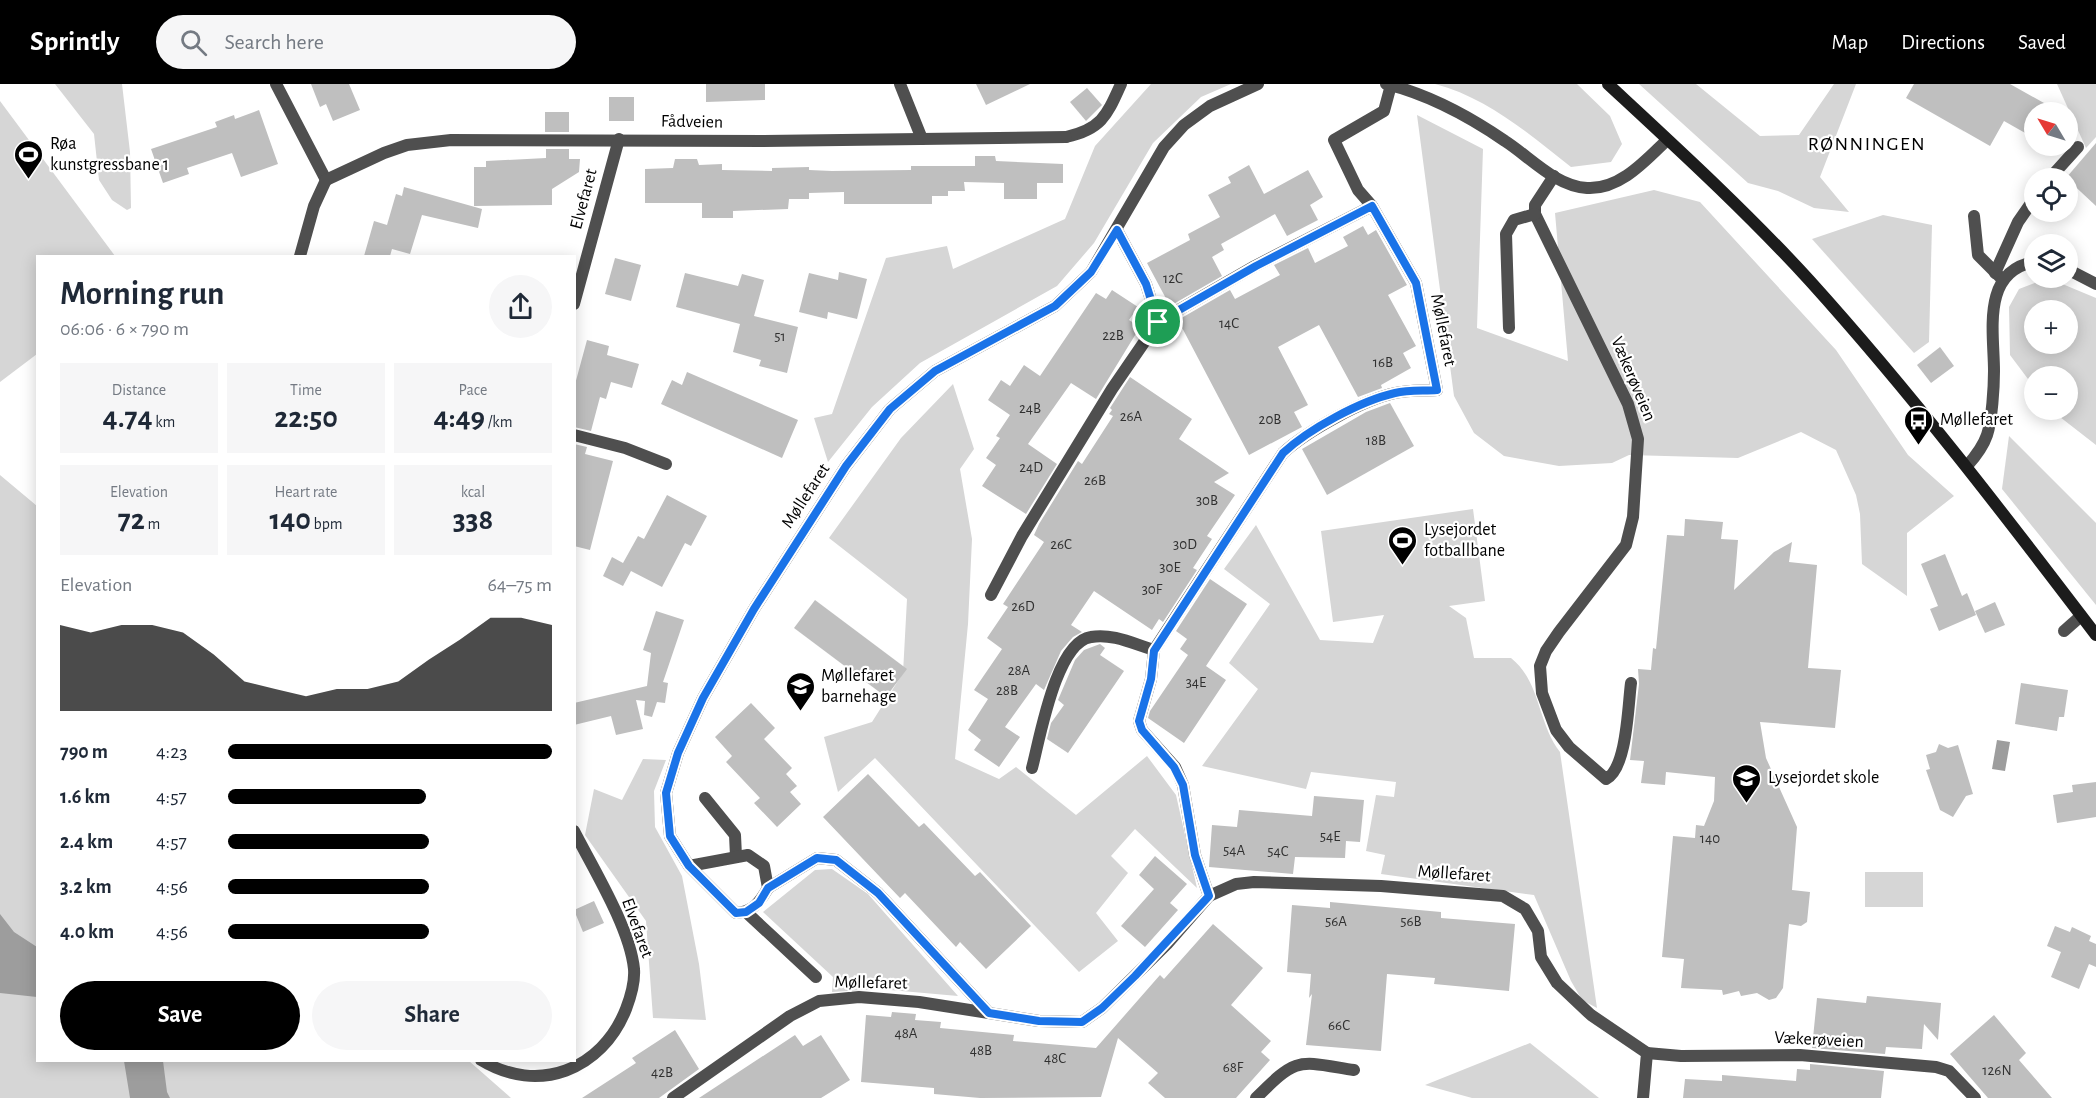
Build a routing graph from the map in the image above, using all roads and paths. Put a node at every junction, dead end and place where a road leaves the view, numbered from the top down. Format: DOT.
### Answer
graph roads {
  1 [pos="276,84"];
  2 [pos="900,84"];
  3 [pos="1121,84"];
  4 [pos="1258,84"];
  5 [pos="1608,84"];
  6 [pos="1389,85"];
  7 [pos="619,139"];
  8 [pos="922,139"];
  9 [pos="1667,140"];
  10 [pos="2070,156"];
  11 [pos="2059,168"];
  12 [pos="1554,176"];
  13 [pos="326,180"];
  14 [pos="1372,206"];
  15 [pos="2024,213"];
  16 [pos="1535,214"];
  17 [pos="1974,216"];
  18 [pos="1117,230"];
  19 [pos="300,255"];
  20 [pos="2024,265"];
  21 [pos="2078,275"];
  22 [pos="1999,277"];
  23 [pos="2096,284"];
  24 [pos="576,297"];
  25 [pos="1158,322"];
  26 [pos="1509,328"];
  27 [pos="576,436"];
  28 [pos="666,464"];
  29 [pos="1967,466"];
  30 [pos="991,595"];
  31 [pos="2081,616"];
  32 [pos="2064,631"];
  33 [pos="2096,635"];
  34 [pos="1154,651"];
  35 [pos="1631,683"];
  36 [pos="1032,768"];
  37 [pos="705,798"];
  38 [pos="576,835"];
  39 [pos="736,856"];
  40 [pos="689,866"];
  41 [pos="768,888"];
  42 [pos="1209,896"];
  43 [pos="746,912"];
  44 [pos="816,977"];
  45 [pos="989,1013"];
  46 [pos="1647,1053"];
  47 [pos="485,1062"];
  48 [pos="1354,1070"];
  49 [pos="673,1098"];
  50 [pos="1256,1098"];
  51 [pos="1642,1098"];
  52 [pos="1975,1098"];
  1 -- 13 [label="street"];
  2 -- 8 [label="street"];
  3 -- 8 [label="street, Fådveien"];
  4 -- 18 [label="street, Møllefaret"];
  5 -- 9 [label="main road"];
  6 -- 12 [label="street, Møllefaret"];
  6 -- 14 [label="street, Møllefaret"];
  7 -- 8 [label="street, Fådveien"];
  7 -- 13 [label="street, Fådveien"];
  7 -- 24 [label="street, Elvefaret"];
  9 -- 12 [label="street, Møllefaret"];
  9 -- 29 [label="main road"];
  10 -- 11 [label="street"];
  12 -- 16 [label="street"];
  13 -- 19 [label="street"];
  14 -- 25 [label="street"];
  14 -- 34 [label="street, Møllefaret"];
  15 -- 22 [label="street"];
  16 -- 26 [label="street"];
  16 -- 35 [label="street, Vækerøveien"];
  17 -- 22 [label="street"];
  18 -- 25 [label="street"];
  18 -- 40 [label="street, Møllefaret"];
  20 -- 22 [label="street"];
  21 -- 23 [label="street"];
  22 -- 29 [label="street"];
  25 -- 30 [label="street"];
  27 -- 28 [label="street"];
  29 -- 31 [label="main road"];
  31 -- 32 [label="street"];
  31 -- 33 [label="main road"];
  34 -- 36 [label="street"];
  34 -- 42 [label="street, Møllefaret"];
  37 -- 39 [label="street"];
  38 -- 47 [label="street, Elvefaret"];
  39 -- 40 [label="street"];
  39 -- 41 [label="street"];
  40 -- 43 [label="street, Møllefaret"];
  41 -- 43 [label="street"];
  41 -- 45 [label="street"];
  42 -- 45 [label="street, Møllefaret"];
  42 -- 46 [label="street, Møllefaret"];
  43 -- 44 [label="street"];
  45 -- 49 [label="street, Møllefaret"];
  46 -- 51 [label="street"];
  46 -- 52 [label="street, Vækerøveien"];
  48 -- 50 [label="street"];
}
